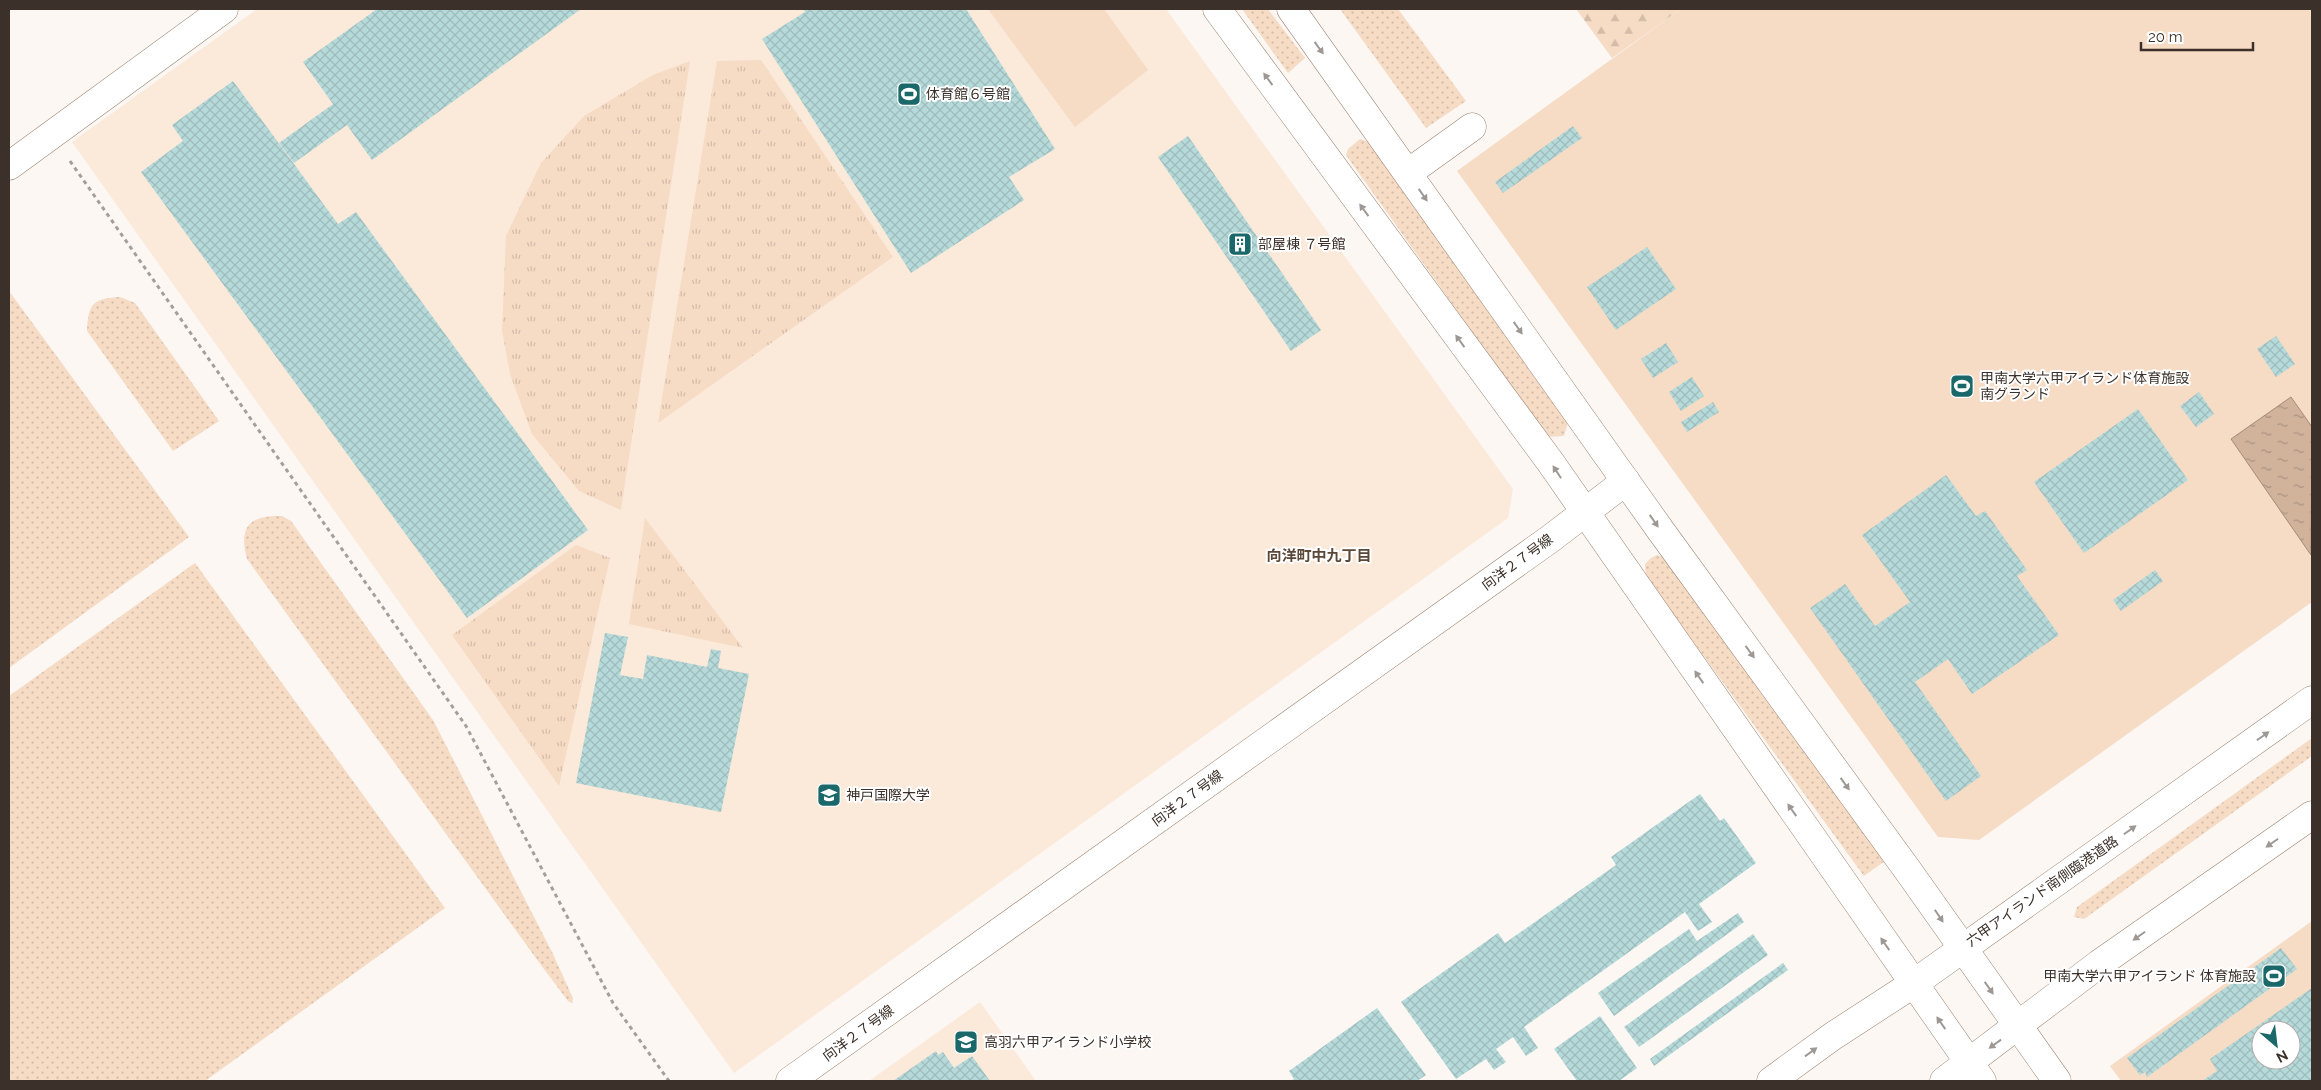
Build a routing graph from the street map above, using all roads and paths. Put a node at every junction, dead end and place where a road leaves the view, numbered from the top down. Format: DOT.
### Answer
graph roads {
  1 [pos="224,9"];
  2 [pos="1217,9"];
  3 [pos="1291,9"];
  4 [pos="1472,127"];
  5 [pos="51,134"];
  6 [pos="9,166"];
  7 [pos="1408,174"];
  8 [pos="1626,481"];
  9 [pos="1584,513"];
  10 [pos="2312,700"];
  11 [pos="2312,815"];
  12 [pos="1961,948"];
  13 [pos="1913,984"];
  14 [pos="2017,1027"];
  15 [pos="1975,1072"];
  16 [pos="669,1081"];
  17 [pos="790,1081"];
  18 [pos="1771,1081"];
  19 [pos="1944,1081"];
  20 [pos="2057,1081"];
  1 -- 5 [label="street"];
  9 -- 2 [label="street, one-way"];
  3 -- 7 [label="street, one-way"];
  4 -- 7 [label="street"];
  5 -- 6 [label="street"];
  5 -- 16 [label="path"];
  7 -- 8 [label="street, one-way"];
  8 -- 9 [label="street, 向洋２７号線"];
  8 -- 12 [label="street, one-way"];
  13 -- 9 [label="street, one-way"];
  9 -- 17 [label="street, 向洋２７号線"];
  12 -- 10 [label="street, 六甲アイランド南側臨港道路, one-way"];
  11 -- 14 [label="street, one-way"];
  12 -- 13 [label="street, 六甲アイランド南側臨港道路"];
  12 -- 14 [label="street, one-way"];
  15 -- 13 [label="street, one-way"];
  18 -- 13 [label="street, 六甲アイランド南側臨港道路, one-way"];
  14 -- 15 [label="street, one-way"];
  14 -- 20 [label="street"];
  15 -- 19 [label="street"];
}
